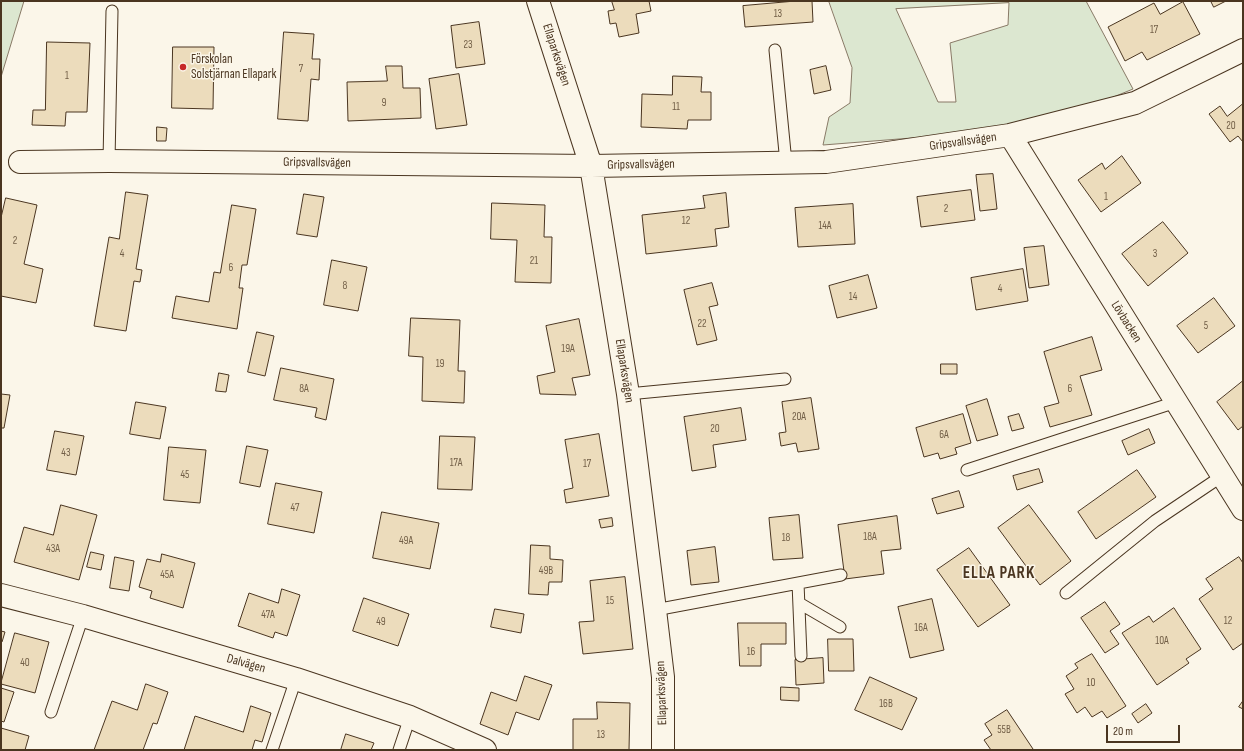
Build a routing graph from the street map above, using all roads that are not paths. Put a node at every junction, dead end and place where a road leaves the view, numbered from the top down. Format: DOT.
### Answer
graph roads {
  1 [pos="538,1"];
  2 [pos="112,11"];
  3 [pos="776,50"];
  4 [pos="1243,50"];
  5 [pos="1010,135"];
  6 [pos="109,161"];
  7 [pos="20,162"];
  8 [pos="786,163"];
  9 [pos="591,166"];
  10 [pos="785,380"];
  11 [pos="628,394"];
  12 [pos="1176,402"];
  13 [pos="967,470"];
  14 [pos="1222,476"];
  15 [pos="1243,509"];
  16 [pos="841,575"];
  17 [pos="798,583"];
  18 [pos="1066,593"];
  19 [pos="1,595"];
  20 [pos="799,603"];
  21 [pos="655,610"];
  22 [pos="83,616"];
  23 [pos="840,627"];
  24 [pos="801,656"];
  25 [pos="296,679"];
  26 [pos="51,712"];
  27 [pos="410,717"];
  28 [pos="272,750"];
  29 [pos="399,750"];
  30 [pos="485,750"];
  31 [pos="663,750"];
  1 -- 9 [label="street, Ellaparksvägen"];
  2 -- 6 [label="lane"];
  3 -- 8 [label="lane"];
  4 -- 5 [label="street, Gripsvallsvägen"];
  5 -- 8 [label="street, Gripsvallsvägen"];
  5 -- 12 [label="street, Lövbacken"];
  6 -- 7 [label="street, Gripsvallsvägen"];
  6 -- 9 [label="street, Gripsvallsvägen"];
  8 -- 9 [label="street, Gripsvallsvägen"];
  9 -- 11 [label="street, Ellaparksvägen"];
  10 -- 11 [label="lane"];
  11 -- 21 [label="street, Ellaparksvägen"];
  12 -- 13 [label="lane"];
  12 -- 14 [label="street, Lövbacken"];
  14 -- 15 [label="street, Lövbacken"];
  14 -- 18 [label="lane"];
  16 -- 17 [label="lane"];
  17 -- 20 [label="lane"];
  17 -- 21 [label="lane"];
  19 -- 22 [label="street, Dalvägen"];
  20 -- 23 [label="lane"];
  20 -- 24 [label="lane"];
  21 -- 31 [label="street, Ellaparksvägen"];
  22 -- 25 [label="street, Dalvägen"];
  22 -- 26 [label="lane"];
  25 -- 27 [label="street, Dalvägen"];
  25 -- 28 [label="lane"];
  27 -- 29 [label="lane"];
  27 -- 30 [label="street, Dalvägen"];
}
